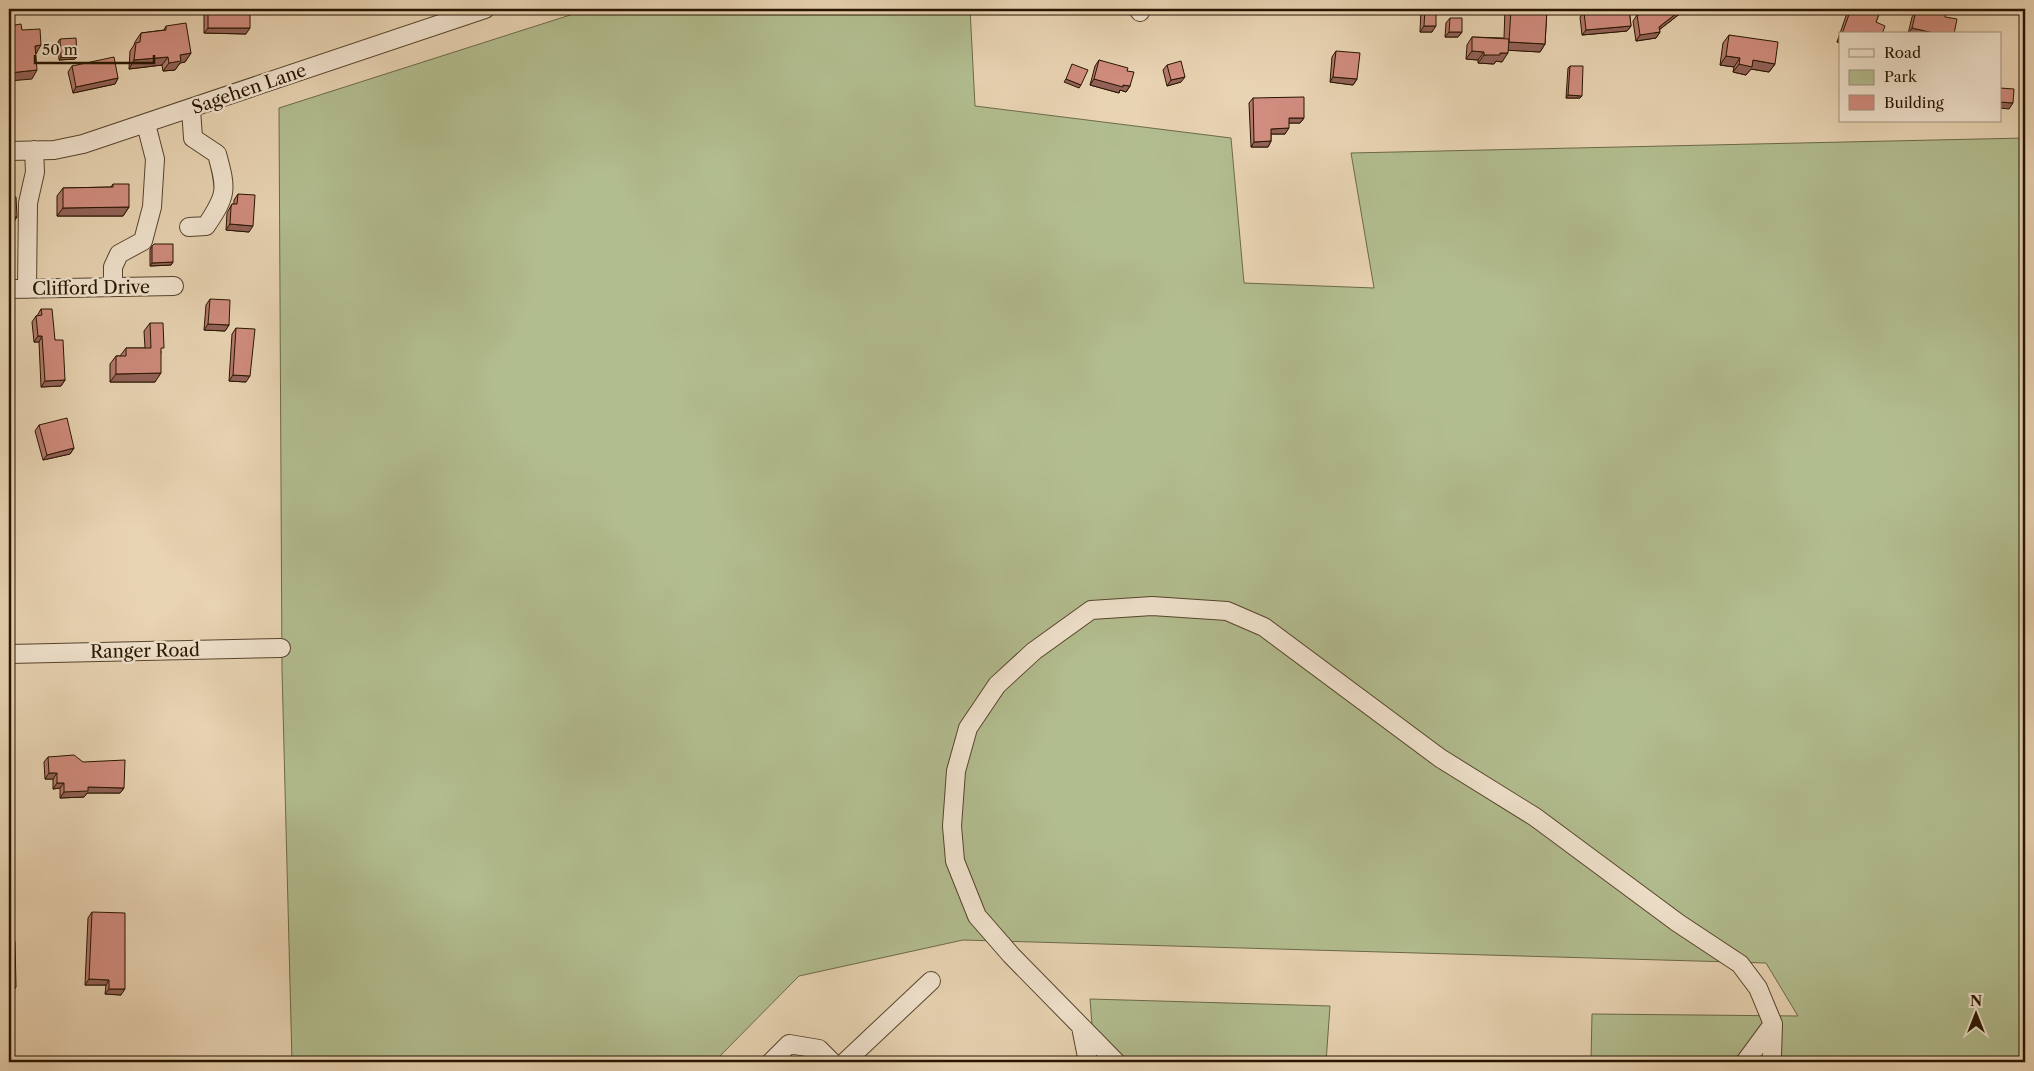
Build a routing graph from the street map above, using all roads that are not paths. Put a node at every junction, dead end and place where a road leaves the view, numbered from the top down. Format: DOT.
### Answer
graph roads {
  1 [pos="485,9"];
  2 [pos="191,109"];
  3 [pos="146,124"];
  4 [pos="34,150"];
  5 [pos="9,151"];
  6 [pos="189,227"];
  7 [pos="174,286"];
  8 [pos="113,287"];
  9 [pos="9,289"];
  10 [pos="27,289"];
  11 [pos="281,648"];
  12 [pos="9,654"];
  13 [pos="930,981"];
  14 [pos="1773,1024"];
  15 [pos="1081,1027"];
  16 [pos="771,1062"];
  17 [pos="832,1062"];
  18 [pos="845,1062"];
  19 [pos="1088,1062"];
  20 [pos="1116,1062"];
  21 [pos="1745,1062"];
  22 [pos="1770,1062"];
  1 -- 2 [label="street, Sagehen Lane"];
  2 -- 3 [label="street, Sagehen Lane"];
  2 -- 6 [label="street"];
  3 -- 4 [label="street, Sagehen Lane"];
  3 -- 8 [label="street"];
  4 -- 5 [label="street, Sagehen Lane"];
  4 -- 10 [label="street"];
  7 -- 8 [label="street, Clifford Drive"];
  8 -- 10 [label="street, Clifford Drive"];
  9 -- 10 [label="street, Clifford Drive"];
  11 -- 12 [label="street, Ranger Road"];
  13 -- 18 [label="street"];
  14 -- 15 [label="street"];
  14 -- 21 [label="street"];
  14 -- 22 [label="street"];
  15 -- 19 [label="street"];
  15 -- 20 [label="street"];
  16 -- 17 [label="street"];
}
